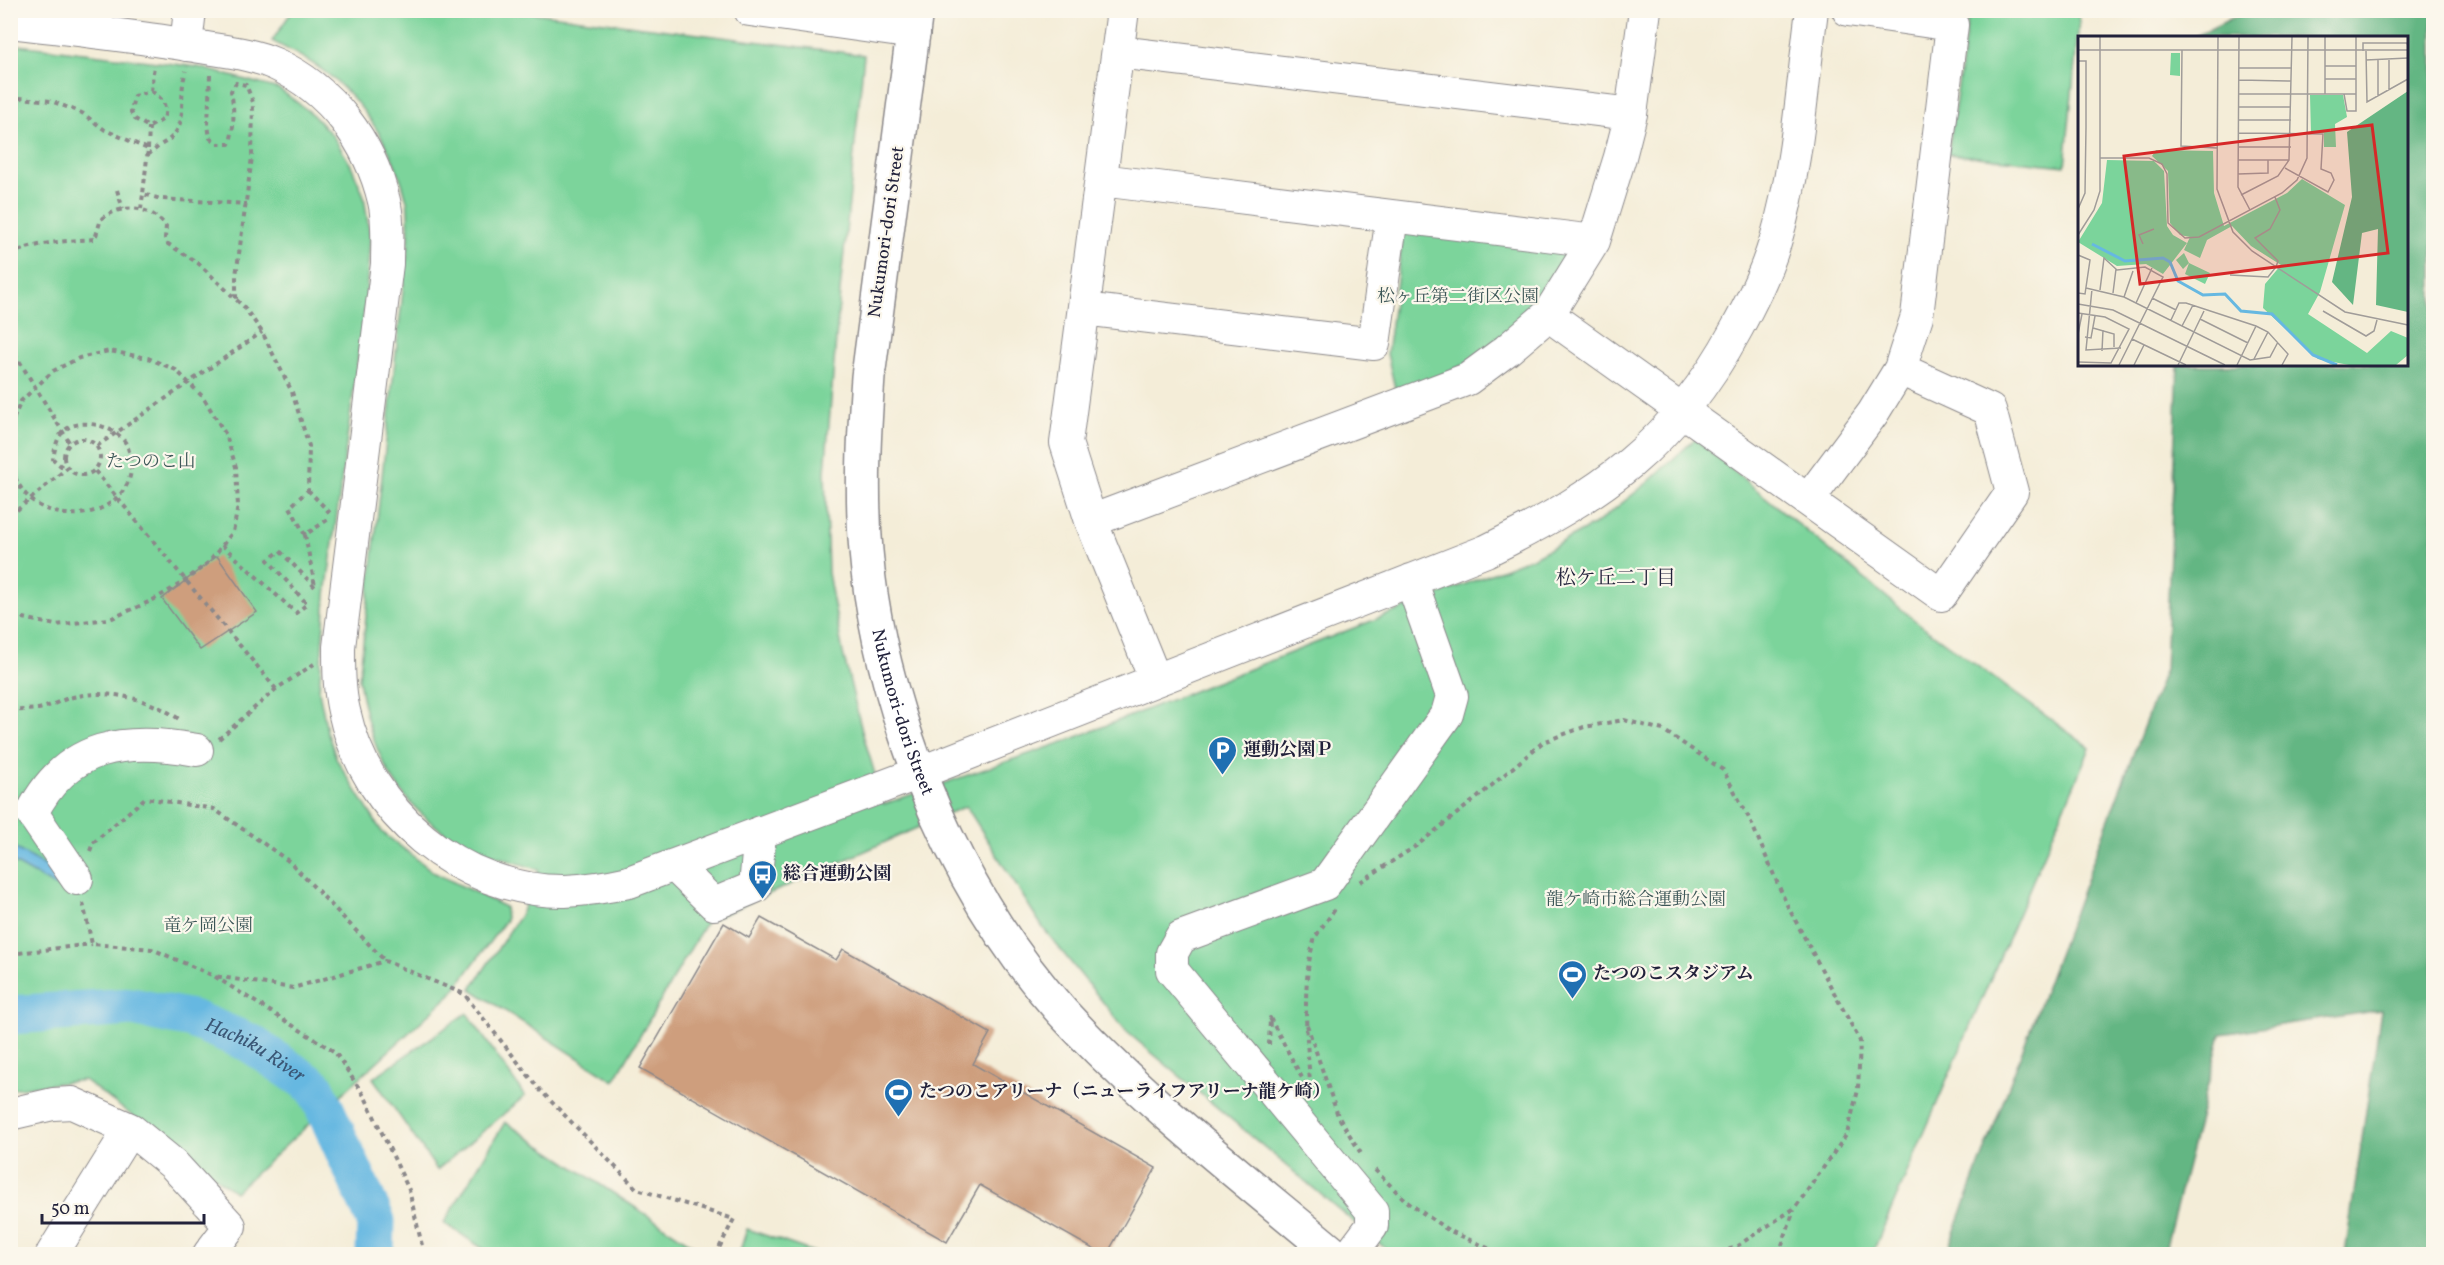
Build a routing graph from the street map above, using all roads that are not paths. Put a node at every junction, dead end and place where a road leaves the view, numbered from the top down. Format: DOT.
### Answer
graph roads {
  1 [pos="190,10"];
  2 [pos="750,10"];
  3 [pos="1123,10"];
  4 [pos="1645,10"];
  5 [pos="1812,10"];
  6 [pos="1848,10"];
  7 [pos="62,19"];
  8 [pos="10,22"];
  9 [pos="915,22"];
  10 [pos="1118,52"];
  11 [pos="189,57"];
  12 [pos="1631,114"];
  13 [pos="1101,180"];
  14 [pos="1392,216"];
  15 [pos="1594,241"];
  16 [pos="1084,309"];
  17 [pos="1548,315"];
  18 [pos="1900,369"];
  19 [pos="1684,411"];
  20 [pos="1808,500"];
  21 [pos="1091,520"];
  22 [pos="1411,580"];
  23 [pos="1155,679"];
  24 [pos="205,747"];
  25 [pos="919,773"];
  26 [pos="760,832"];
  27 [pos="674,866"];
  28 [pos="77,879"];
  29 [pos="10,1114"];
  30 [pos="130,1129"];
  31 [pos="52,1254"];
  32 [pos="209,1254"];
  33 [pos="1334,1254"];
  34 [pos="1351,1254"];
  1 -- 11 [label="street"];
  2 -- 9 [label="street"];
  3 -- 10 [label="street"];
  4 -- 12 [label="street"];
  5 -- 19 [label="street"];
  6 -- 18 [label="street"];
  7 -- 8 [label="street"];
  7 -- 11 [label="street"];
  9 -- 25 [label="main road, Nukumori-dori Street"];
  10 -- 12 [label="street"];
  10 -- 13 [label="street"];
  11 -- 27 [label="street"];
  12 -- 15 [label="street"];
  13 -- 14 [label="street"];
  13 -- 16 [label="street"];
  14 -- 15 [label="street"];
  14 -- 16 [label="street"];
  15 -- 17 [label="street"];
  16 -- 21 [label="street"];
  17 -- 19 [label="street"];
  17 -- 21 [label="street"];
  18 -- 20 [label="street"];
  18 -- 20 [label="street"];
  19 -- 20 [label="street"];
  19 -- 22 [label="street"];
  21 -- 23 [label="street"];
  22 -- 23 [label="street"];
  22 -- 34 [label="street"];
  23 -- 25 [label="street"];
  24 -- 28 [label="street"];
  25 -- 26 [label="street"];
  25 -- 33 [label="main road, Nukumori-dori Street"];
  26 -- 27 [label="street"];
  26 -- 27 [label="street"];
  29 -- 30 [label="street"];
  30 -- 31 [label="street"];
  30 -- 32 [label="street"];
}
